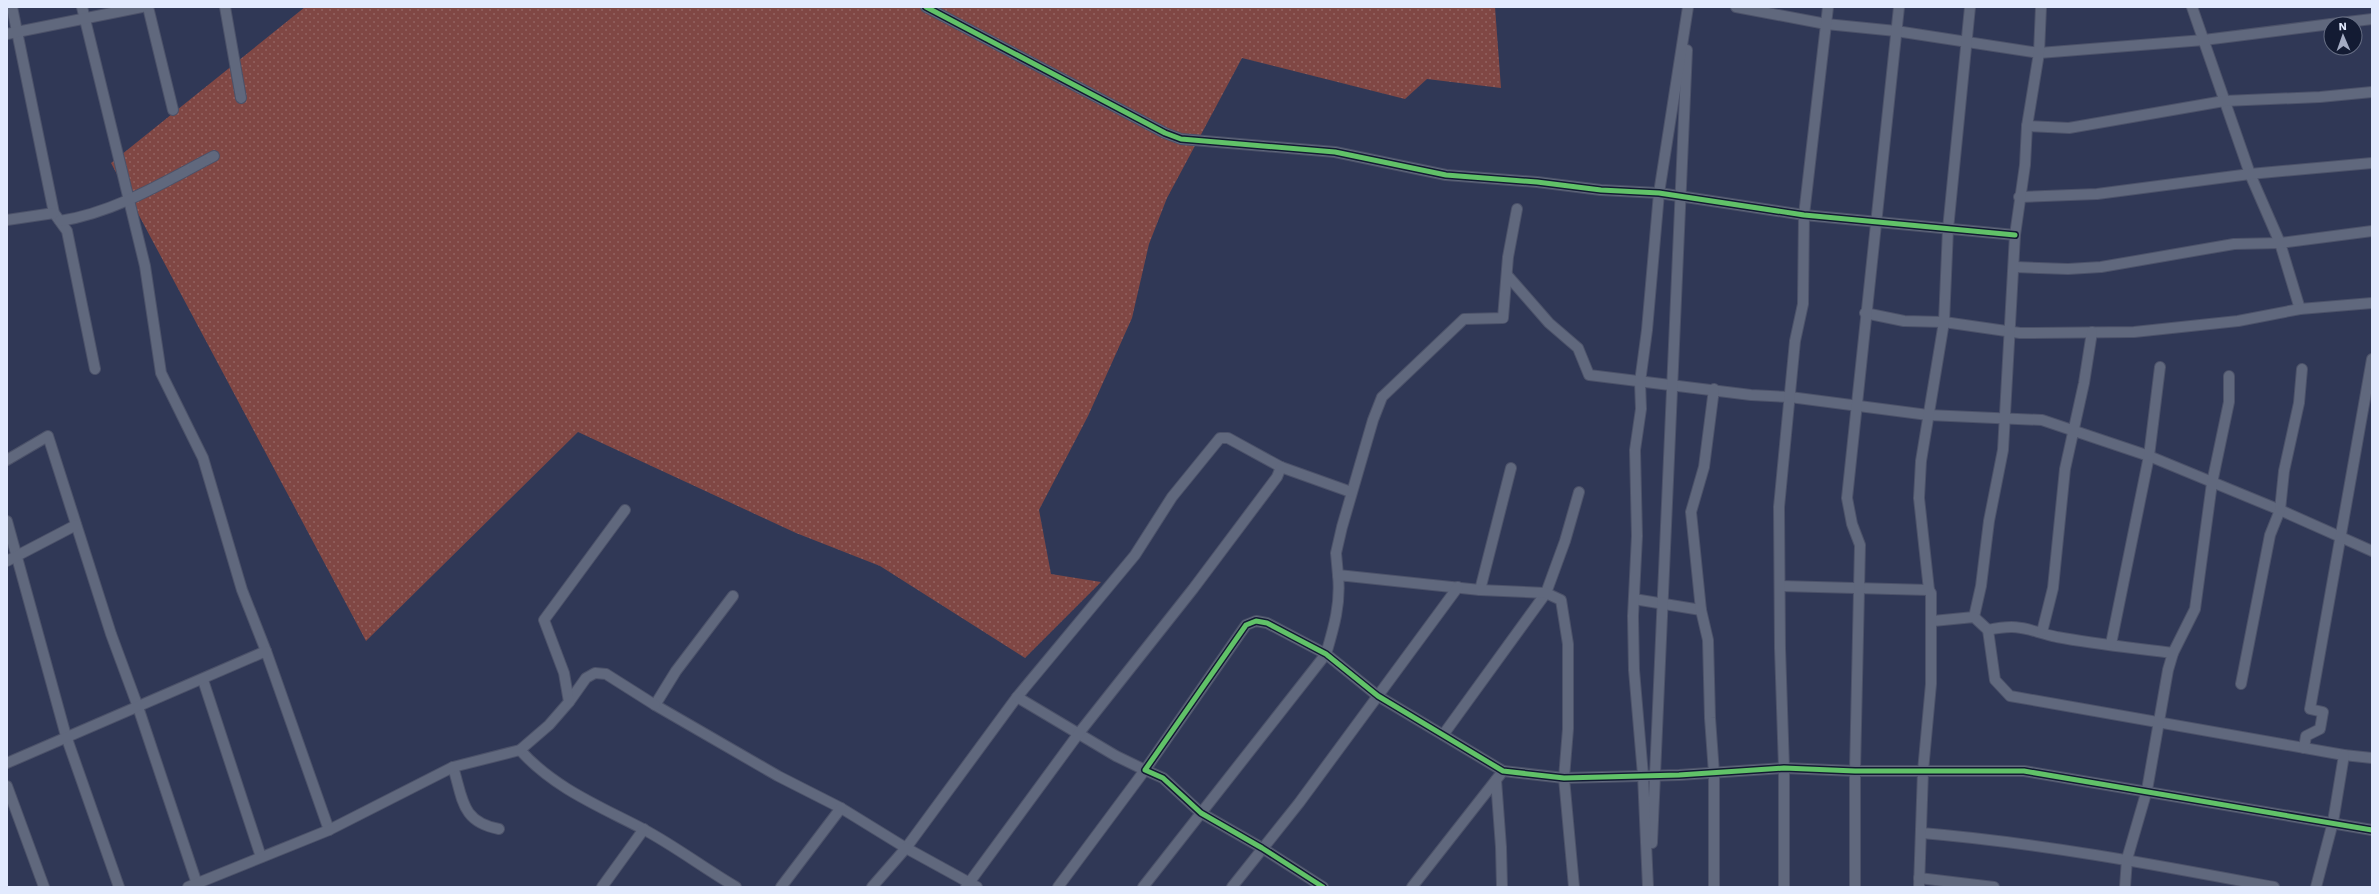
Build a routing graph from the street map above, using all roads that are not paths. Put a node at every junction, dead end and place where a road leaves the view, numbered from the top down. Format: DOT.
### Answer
graph roads {
  1 [pos="12,7"];
  2 [pos="82,7"];
  3 [pos="142,7"];
  4 [pos="148,7"];
  5 [pos="225,7"];
  6 [pos="926,7"];
  7 [pos="1689,7"];
  8 [pos="1736,7"];
  9 [pos="1828,7"];
  10 [pos="1899,7"];
  11 [pos="1970,7"];
  12 [pos="2041,7"];
  13 [pos="2192,7"];
  14 [pos="84,18"];
  15 [pos="1826,24"];
  16 [pos="2323,25"];
  17 [pos="1896,31"];
  18 [pos="12,33"];
  19 [pos="2204,40"];
  20 [pos="1966,42"];
  21 [pos="2039,53"];
  22 [pos="2372,92"];
  23 [pos="241,98"];
  24 [pos="2224,101"];
  25 [pos="173,110"];
  26 [pos="2027,126"];
  27 [pos="214,156"];
  28 [pos="2372,163"];
  29 [pos="2250,174"];
  30 [pos="1659,193"];
  31 [pos="2020,197"];
  32 [pos="128,200"];
  33 [pos="1517,209"];
  34 [pos="1804,215"];
  35 [pos="57,216"];
  36 [pos="7,220"];
  37 [pos="1875,222"];
  38 [pos="1948,229"];
  39 [pos="2372,231"];
  40 [pos="2015,235"];
  41 [pos="2280,243"];
  42 [pos="2014,267"];
  43 [pos="1507,275"];
  44 [pos="2372,303"];
  45 [pos="2300,309"];
  46 [pos="1865,313"];
  47 [pos="1944,322"];
  48 [pos="2010,331"];
  49 [pos="2092,332"];
  50 [pos="2372,359"];
  51 [pos="2160,367"];
  52 [pos="95,369"];
  53 [pos="2302,369"];
  54 [pos="2229,376"];
  55 [pos="1640,382"];
  56 [pos="1714,389"];
  57 [pos="1790,397"];
  58 [pos="1858,406"];
  59 [pos="1928,415"];
  60 [pos="2004,419"];
  61 [pos="2074,431"];
  62 [pos="2149,456"];
  63 [pos="7,460"];
  64 [pos="1281,467"];
  65 [pos="1511,468"];
  66 [pos="2212,482"];
  67 [pos="1351,492"];
  68 [pos="1579,492"];
  69 [pos="625,510"];
  70 [pos="2280,510"];
  71 [pos="7,521"];
  72 [pos="76,525"];
  73 [pos="2340,538"];
  74 [pos="2372,551"];
  75 [pos="17,556"];
  76 [pos="7,561"];
  77 [pos="1338,575"];
  78 [pos="1780,586"];
  79 [pos="1458,587"];
  80 [pos="1859,587"];
  81 [pos="1480,590"];
  82 [pos="1929,590"];
  83 [pos="1546,593"];
  84 [pos="733,596"];
  85 [pos="1634,599"];
  86 [pos="1701,610"];
  87 [pos="1974,616"];
  88 [pos="1933,621"];
  89 [pos="1988,630"];
  90 [pos="2042,632"];
  91 [pos="2111,644"];
  92 [pos="266,651"];
  93 [pos="1326,654"];
  94 [pos="2172,654"];
  95 [pos="203,680"];
  96 [pos="2241,684"];
  97 [pos="1378,696"];
  98 [pos="1017,697"];
  99 [pos="569,702"];
  100 [pos="655,705"];
  101 [pos="138,707"];
  102 [pos="2158,721"];
  103 [pos="1079,733"];
  104 [pos="1443,734"];
  105 [pos="66,736"];
  106 [pos="2304,748"];
  107 [pos="520,750"];
  108 [pos="2344,755"];
  109 [pos="2372,758"];
  110 [pos="7,763"];
  111 [pos="453,767"];
  112 [pos="1784,768"];
  113 [pos="1145,770"];
  114 [pos="1923,770"];
  115 [pos="1503,771"];
  116 [pos="1855,771"];
  117 [pos="1714,773"];
  118 [pos="1643,775"];
  119 [pos="1564,778"];
  120 [pos="1496,780"];
  121 [pos="7,786"];
  122 [pos="2147,790"];
  123 [pos="841,808"];
  124 [pos="1200,813"];
  125 [pos="2332,822"];
  126 [pos="499,829"];
  127 [pos="644,829"];
  128 [pos="330,830"];
  129 [pos="2372,830"];
  130 [pos="1922,832"];
  131 [pos="906,848"];
  132 [pos="1262,848"];
  133 [pos="261,857"];
  134 [pos="2127,859"];
  135 [pos="1919,883"];
  136 [pos="193,885"];
  137 [pos="971,886"];
  138 [pos="44,887"];
  139 [pos="119,887"];
  140 [pos="602,887"];
  141 [pos="736,887"];
  142 [pos="781,887"];
  143 [pos="872,887"];
  144 [pos="1058,887"];
  145 [pos="1143,887"];
  146 [pos="1232,887"];
  147 [pos="1323,887"];
  148 [pos="1412,887"];
  149 [pos="1502,887"];
  150 [pos="1574,887"];
  151 [pos="1649,887"];
  152 [pos="1714,887"];
  153 [pos="1784,887"];
  154 [pos="1856,887"];
  155 [pos="1994,887"];
  156 [pos="2125,887"];
  157 [pos="2274,887"];
  158 [pos="2316,887"];
  1 -- 18 [label="street"];
  2 -- 14 [label="street"];
  3 -- 14 [label="street"];
  4 -- 25 [label="street"];
  5 -- 23 [label="street"];
  6 -- 30 [label="street"];
  7 -- 30 [label="street"];
  7 -- 151 [label="street"];
  8 -- 15 [label="street"];
  9 -- 15 [label="street"];
  10 -- 17 [label="street"];
  11 -- 20 [label="street"];
  12 -- 21 [label="street"];
  13 -- 19 [label="street"];
  14 -- 18 [label="street"];
  14 -- 32 [label="street"];
  15 -- 17 [label="street"];
  15 -- 34 [label="street"];
  16 -- 19 [label="street"];
  17 -- 20 [label="street"];
  17 -- 37 [label="street"];
  18 -- 35 [label="street"];
  19 -- 21 [label="street"];
  19 -- 24 [label="street"];
  20 -- 21 [label="street"];
  20 -- 38 [label="street"];
  21 -- 26 [label="street"];
  22 -- 24 [label="street"];
  24 -- 26 [label="street"];
  24 -- 29 [label="street"];
  26 -- 31 [label="street"];
  27 -- 32 [label="street"];
  28 -- 29 [label="street"];
  29 -- 31 [label="street"];
  29 -- 41 [label="street"];
  30 -- 34 [label="street"];
  30 -- 55 [label="street"];
  31 -- 40 [label="street"];
  32 -- 35 [label="street"];
  32 -- 92 [label="street"];
  33 -- 43 [label="street"];
  34 -- 37 [label="street"];
  34 -- 57 [label="street"];
  35 -- 36 [label="street"];
  35 -- 52 [label="street"];
  37 -- 38 [label="street"];
  37 -- 46 [label="street"];
  38 -- 40 [label="street"];
  38 -- 47 [label="street"];
  39 -- 41 [label="street"];
  40 -- 42 [label="street"];
  41 -- 42 [label="street"];
  41 -- 45 [label="street"];
  42 -- 48 [label="street"];
  43 -- 55 [label="street"];
  43 -- 67 [label="street"];
  44 -- 45 [label="street"];
  45 -- 49 [label="street"];
  46 -- 47 [label="street"];
  46 -- 58 [label="street"];
  47 -- 48 [label="street"];
  47 -- 59 [label="street"];
  48 -- 49 [label="street"];
  48 -- 60 [label="street"];
  49 -- 61 [label="street"];
  50 -- 73 [label="street"];
  51 -- 62 [label="street"];
  53 -- 70 [label="street"];
  54 -- 66 [label="street"];
  55 -- 56 [label="street"];
  55 -- 85 [label="street"];
  56 -- 57 [label="street"];
  56 -- 86 [label="street"];
  57 -- 58 [label="street"];
  57 -- 78 [label="street"];
  58 -- 59 [label="street"];
  58 -- 80 [label="street"];
  59 -- 60 [label="street"];
  59 -- 82 [label="street"];
  60 -- 61 [label="street"];
  60 -- 87 [label="street"];
  61 -- 62 [label="street"];
  61 -- 90 [label="street"];
  62 -- 66 [label="street"];
  62 -- 91 [label="street"];
  63 -- 72 [label="street"];
  64 -- 67 [label="street"];
  64 -- 98 [label="street"];
  64 -- 103 [label="street"];
  65 -- 81 [label="street"];
  66 -- 70 [label="street"];
  66 -- 94 [label="street"];
  67 -- 77 [label="street"];
  68 -- 83 [label="street"];
  69 -- 99 [label="street"];
  70 -- 73 [label="street"];
  70 -- 96 [label="street"];
  71 -- 75 [label="street"];
  72 -- 75 [label="street"];
  72 -- 101 [label="street"];
  73 -- 74 [label="street"];
  73 -- 106 [label="street"];
  75 -- 76 [label="street"];
  75 -- 105 [label="street"];
  77 -- 79 [label="street"];
  77 -- 93 [label="street"];
  78 -- 80 [label="street"];
  78 -- 112 [label="street"];
  79 -- 81 [label="street"];
  79 -- 97 [label="street"];
  80 -- 82 [label="street"];
  80 -- 116 [label="street"];
  81 -- 83 [label="street"];
  82 -- 88 [label="street"];
  83 -- 104 [label="street"];
  83 -- 119 [label="street"];
  84 -- 100 [label="street"];
  85 -- 86 [label="street"];
  85 -- 118 [label="street"];
  86 -- 117 [label="street"];
  87 -- 88 [label="street"];
  87 -- 89 [label="street"];
  88 -- 114 [label="street"];
  89 -- 90 [label="street"];
  89 -- 102 [label="street"];
  90 -- 91 [label="street"];
  91 -- 94 [label="street"];
  92 -- 95 [label="street"];
  92 -- 128 [label="street"];
  93 -- 97 [label="street"];
  93 -- 113 [label="street"];
  93 -- 124 [label="street"];
  94 -- 102 [label="street"];
  95 -- 101 [label="street"];
  95 -- 133 [label="street"];
  97 -- 104 [label="street"];
  97 -- 132 [label="street"];
  98 -- 103 [label="street"];
  98 -- 131 [label="street"];
  99 -- 100 [label="street"];
  99 -- 107 [label="street"];
  100 -- 123 [label="street"];
  101 -- 105 [label="street"];
  101 -- 136 [label="street"];
  102 -- 106 [label="street"];
  102 -- 122 [label="street"];
  103 -- 113 [label="street"];
  103 -- 137 [label="street"];
  104 -- 115 [label="street"];
  105 -- 110 [label="street"];
  105 -- 139 [label="street"];
  106 -- 108 [label="street"];
  107 -- 111 [label="street"];
  107 -- 127 [label="street"];
  108 -- 109 [label="street"];
  108 -- 125 [label="street"];
  111 -- 126 [label="street"];
  111 -- 128 [label="street"];
  112 -- 116 [label="street"];
  112 -- 117 [label="street"];
  112 -- 153 [label="street"];
  113 -- 124 [label="street"];
  113 -- 144 [label="street"];
  114 -- 116 [label="street"];
  114 -- 122 [label="street"];
  114 -- 130 [label="street"];
  115 -- 119 [label="street"];
  115 -- 120 [label="street"];
  116 -- 154 [label="street"];
  117 -- 118 [label="street"];
  117 -- 152 [label="street"];
  118 -- 119 [label="street"];
  118 -- 151 [label="street"];
  119 -- 150 [label="street"];
  120 -- 148 [label="street"];
  120 -- 149 [label="street"];
  121 -- 138 [label="street"];
  122 -- 125 [label="street"];
  122 -- 134 [label="street"];
  123 -- 131 [label="street"];
  123 -- 142 [label="street"];
  124 -- 132 [label="street"];
  124 -- 145 [label="street"];
  125 -- 129 [label="street"];
  125 -- 158 [label="street"];
  127 -- 140 [label="street"];
  127 -- 141 [label="street"];
  128 -- 133 [label="street"];
  130 -- 134 [label="street"];
  130 -- 135 [label="street"];
  131 -- 137 [label="street"];
  131 -- 143 [label="street"];
  132 -- 146 [label="street"];
  132 -- 147 [label="street"];
  133 -- 136 [label="street"];
  134 -- 156 [label="street"];
  134 -- 157 [label="street"];
  135 -- 155 [label="street"];
}
